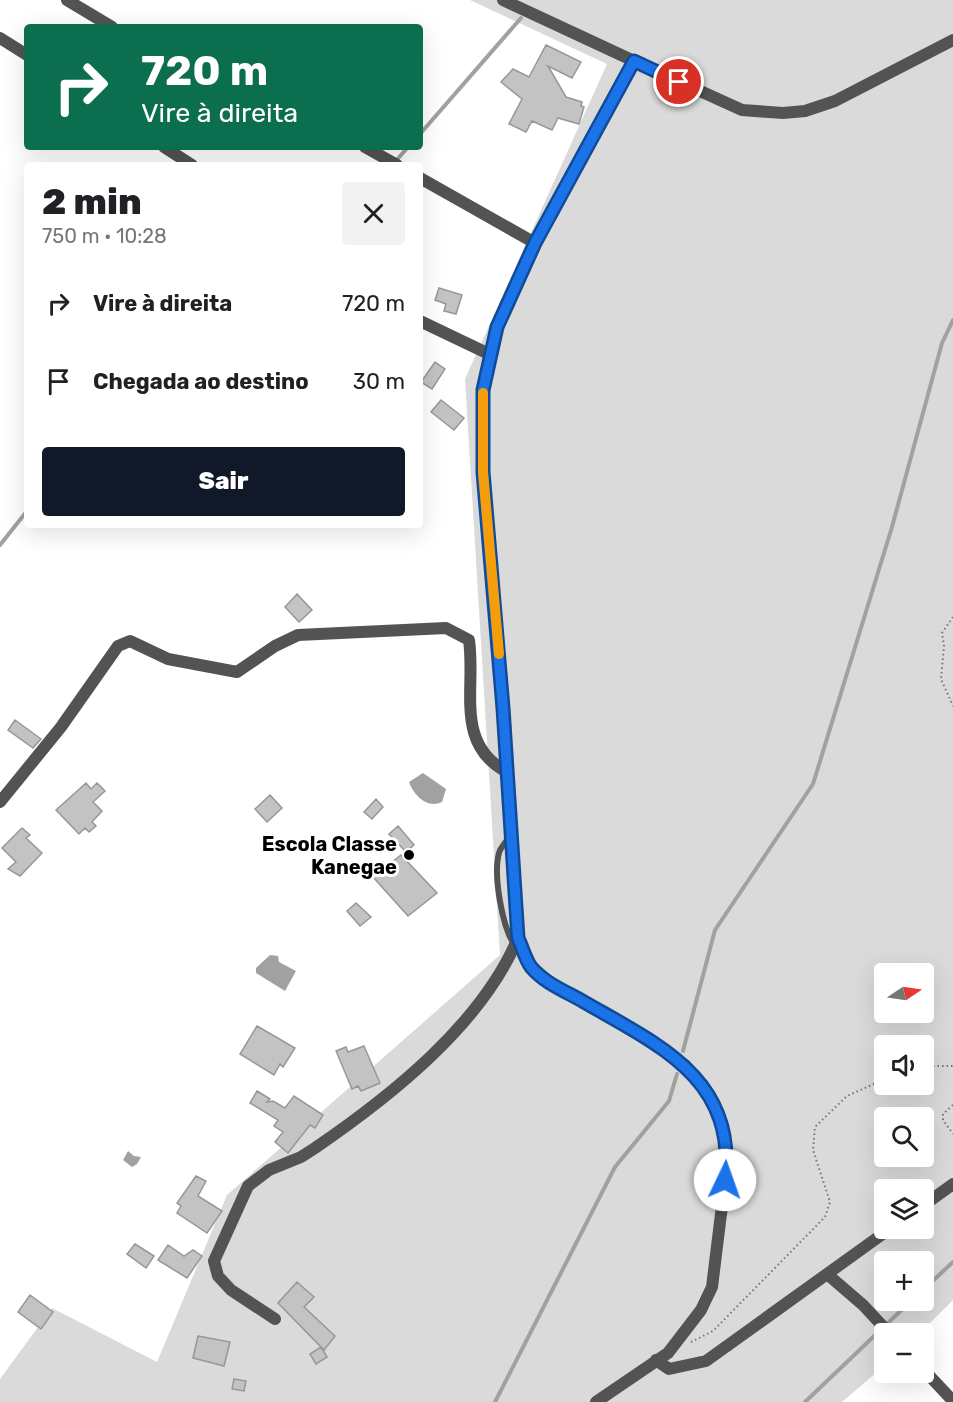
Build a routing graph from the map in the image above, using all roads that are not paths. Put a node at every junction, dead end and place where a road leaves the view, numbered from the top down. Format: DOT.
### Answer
graph roads {
  1 [pos="67,0"];
  2 [pos="503,0"];
  3 [pos="107,24"];
  4 [pos="0,38"];
  5 [pos="953,40"];
  6 [pos="24,53"];
  7 [pos="634,61"];
  8 [pos="169,150"];
  9 [pos="370,150"];
  10 [pos="187,162"];
  11 [pos="392,162"];
  12 [pos="423,180"];
  13 [pos="535,243"];
  14 [pos="423,322"];
  15 [pos="489,354"];
  16 [pos="507,772"];
  17 [pos="0,802"];
  18 [pos="516,942"];
  19 [pos="953,1184"];
  20 [pos="934,1198"];
  21 [pos="876,1239"];
  22 [pos="827,1274"];
  23 [pos="275,1319"];
  24 [pos="880,1323"];
  25 [pos="656,1360"];
  26 [pos="934,1381"];
  27 [pos="953,1401"];
  28 [pos="596,1402"];
  1 -- 3 [label="street"];
  2 -- 7 [label="street"];
  4 -- 6 [label="street"];
  5 -- 7 [label="street"];
  7 -- 13 [label="street"];
  8 -- 10 [label="street"];
  9 -- 11 [label="street"];
  12 -- 13 [label="street"];
  13 -- 15 [label="street"];
  14 -- 15 [label="street"];
  15 -- 16 [label="street"];
  16 -- 17 [label="street"];
  16 -- 18 [label="street"];
  18 -- 23 [label="street"];
  18 -- 25 [label="street"];
  19 -- 20 [label="street"];
  21 -- 22 [label="street"];
  22 -- 24 [label="street"];
  22 -- 25 [label="street"];
  25 -- 28 [label="street"];
  26 -- 27 [label="street"];
}
